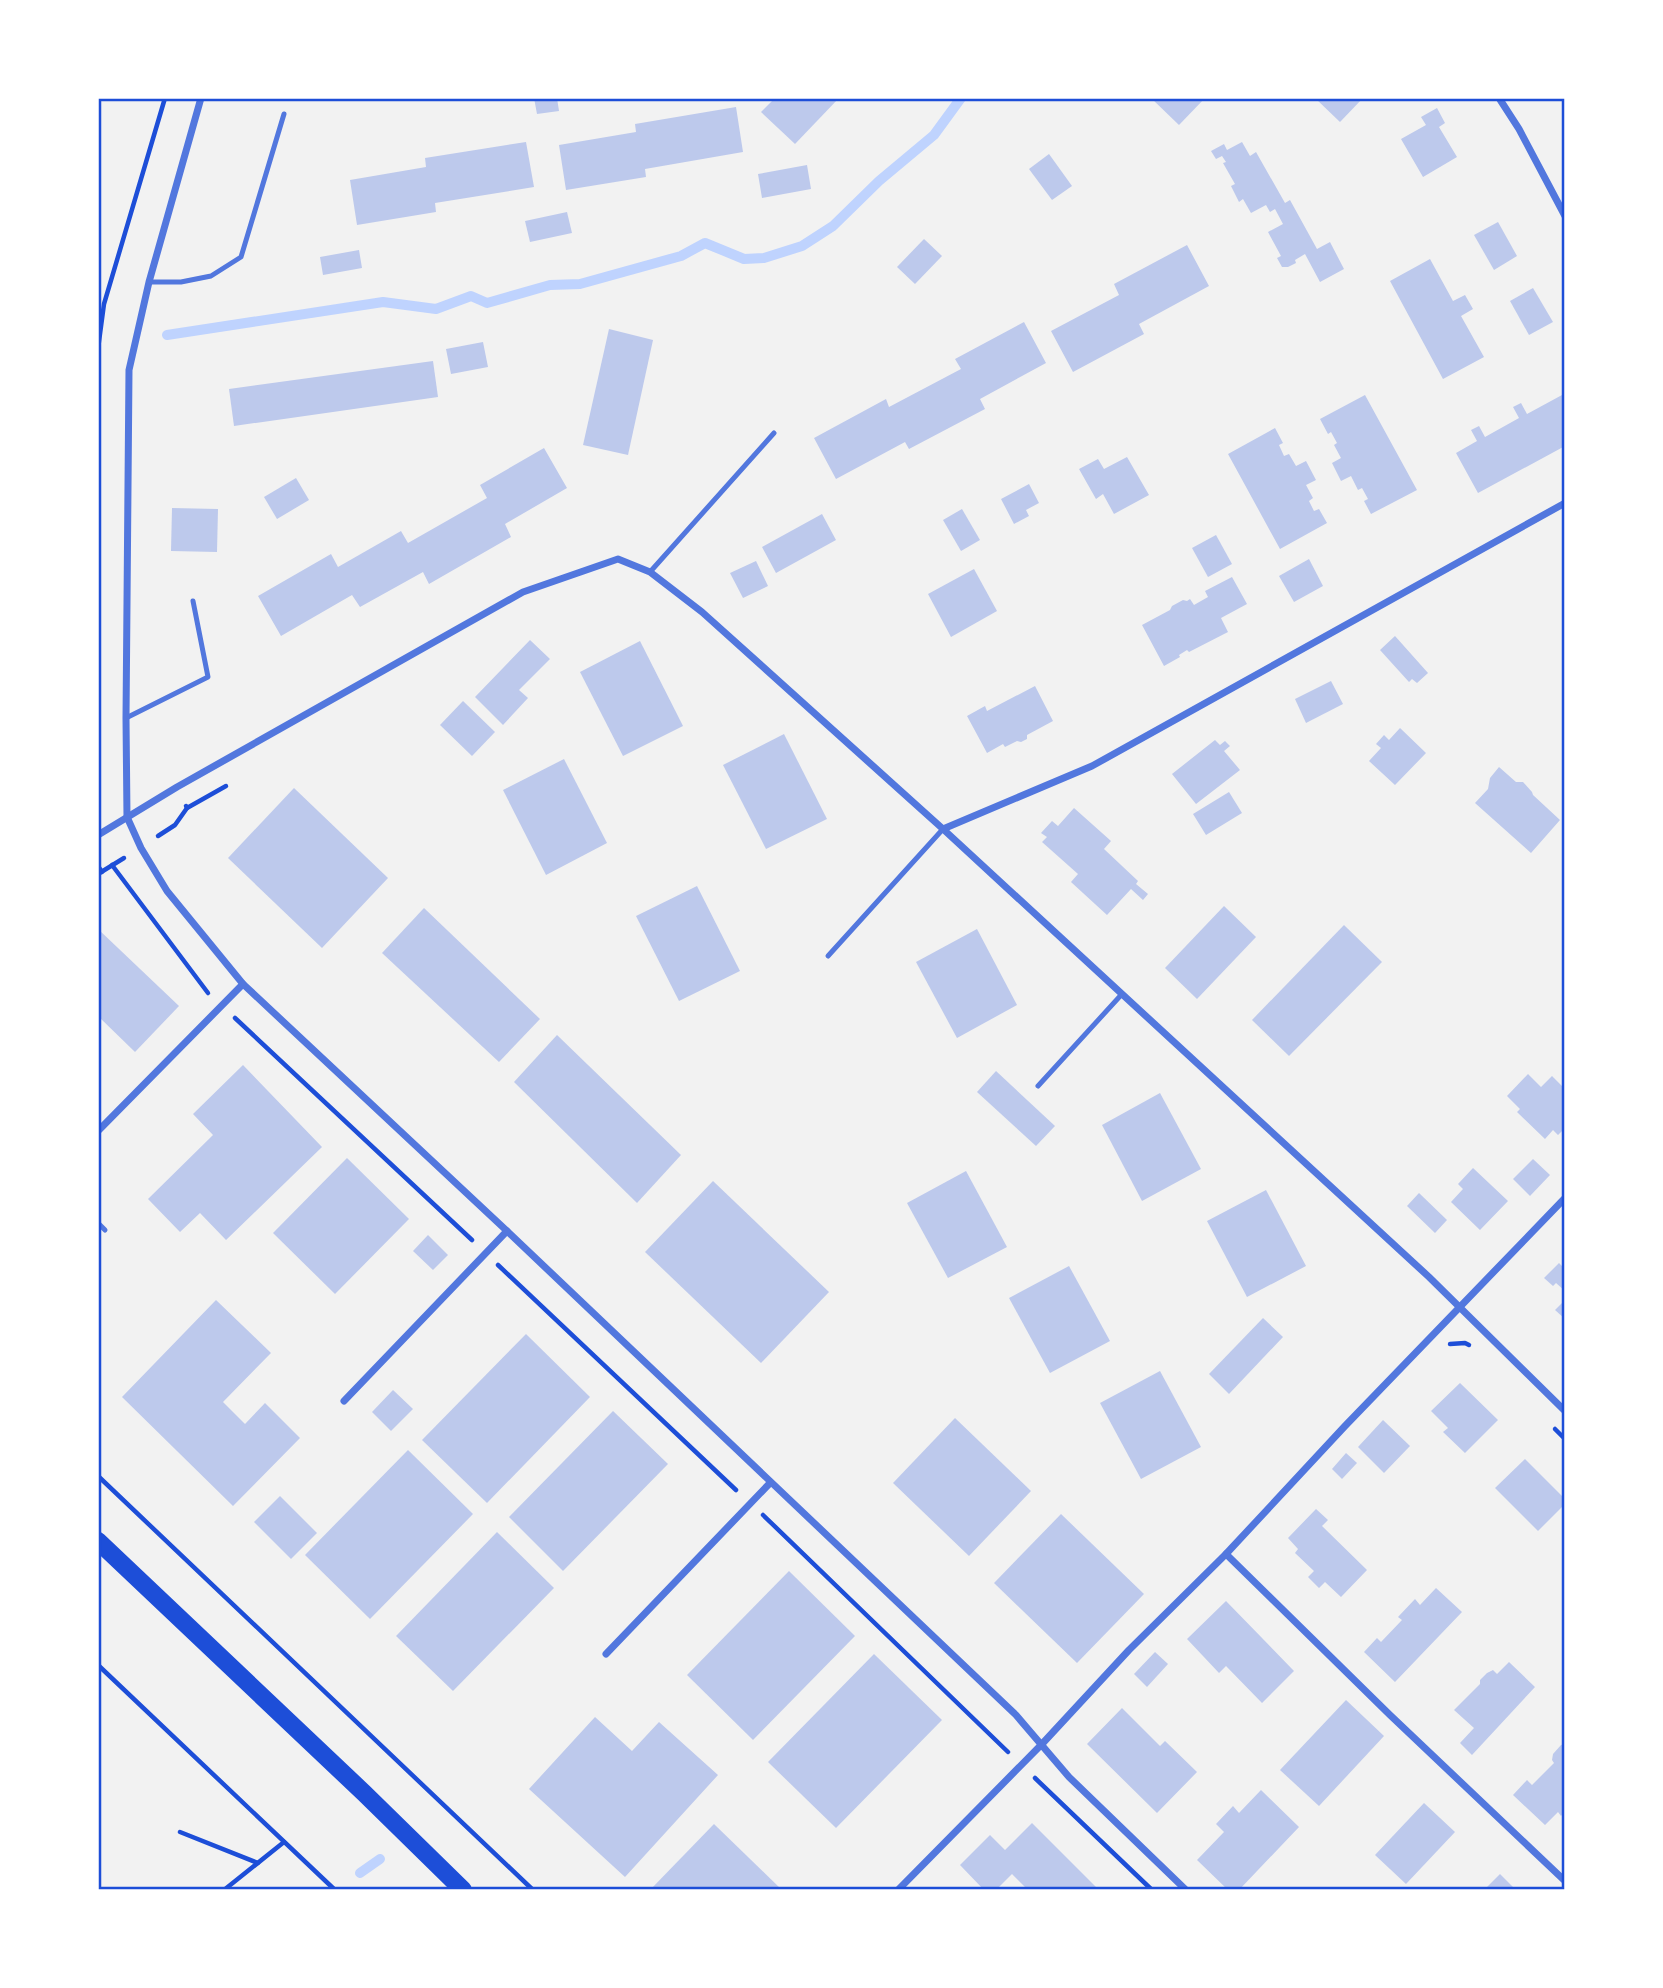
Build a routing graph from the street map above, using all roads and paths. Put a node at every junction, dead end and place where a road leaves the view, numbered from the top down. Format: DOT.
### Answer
graph roads {
  1 [pos="164,98"];
  2 [pos="201,98"];
  3 [pos="1499,98"];
  4 [pos="284,114"];
  5 [pos="1565,216"];
  6 [pos="149,282"];
  7 [pos="98,349"];
  8 [pos="774,433"];
  9 [pos="1565,503"];
  10 [pos="650,572"];
  11 [pos="193,601"];
  12 [pos="126,718"];
  13 [pos="235,780"];
  14 [pos="187,808"];
  15 [pos="127,817"];
  16 [pos="943,829"];
  17 [pos="98,835"];
  18 [pos="98,866"];
  19 [pos="112,866"];
  20 [pos="102,872"];
  21 [pos="828,956"];
  22 [pos="243,984"];
  23 [pos="1122,994"];
  24 [pos="222,1006"];
  25 [pos="1038,1086"];
  26 [pos="98,1131"];
  27 [pos="1565,1198"];
  28 [pos="98,1223"];
  29 [pos="105,1230"];
  30 [pos="507,1231"];
  31 [pos="486,1253"];
  32 [pos="1460,1306"];
  33 [pos="1435,1332"];
  34 [pos="1472,1348"];
  35 [pos="344,1401"];
  36 [pos="1565,1410"];
  37 [pos="1546,1420"];
  38 [pos="1565,1440"];
  39 [pos="98,1476"];
  40 [pos="770,1483"];
  41 [pos="751,1504"];
  42 [pos="98,1541"];
  43 [pos="1226,1554"];
  44 [pos="606,1654"];
  45 [pos="98,1665"];
  46 [pos="1042,1744"];
  47 [pos="1021,1765"];
  48 [pos="180,1832"];
  49 [pos="284,1842"];
  50 [pos="258,1863"];
  51 [pos="1565,1881"];
  52 [pos="224,1890"];
  53 [pos="335,1890"];
  54 [pos="463,1890"];
  55 [pos="533,1890"];
  56 [pos="898,1890"];
  57 [pos="1152,1890"];
  58 [pos="1186,1890"];
  1 -- 7 [label="path"];
  2 -- 6 [label="street"];
  3 -- 5 [label="street"];
  4 -- 6 [label="lane"];
  6 -- 12 [label="street"];
  8 -- 10 [label="lane"];
  9 -- 16 [label="street"];
  10 -- 15 [label="street"];
  10 -- 16 [label="street"];
  11 -- 12 [label="lane"];
  12 -- 15 [label="street"];
  13 -- 14 [label="path"];
  15 -- 17 [label="street"];
  15 -- 22 [label="street"];
  16 -- 21 [label="lane"];
  16 -- 23 [label="street"];
  18 -- 20 [label="path"];
  19 -- 24 [label="path"];
  22 -- 24 [label="street"];
  22 -- 30 [label="street"];
  23 -- 25 [label="lane"];
  23 -- 32 [label="street"];
  24 -- 26 [label="street"];
  24 -- 31 [label="path"];
  27 -- 32 [label="street"];
  28 -- 29 [label="lane"];
  30 -- 31 [label="street"];
  30 -- 40 [label="street"];
  31 -- 35 [label="street"];
  31 -- 41 [label="path"];
  32 -- 33 [label="street"];
  32 -- 36 [label="street"];
  33 -- 34 [label="path"];
  33 -- 43 [label="street"];
  37 -- 38 [label="path"];
  39 -- 55 [label="path"];
  40 -- 41 [label="street"];
  40 -- 46 [label="street"];
  41 -- 44 [label="street"];
  41 -- 47 [label="path"];
  42 -- 54 [label="main road"];
  43 -- 46 [label="street"];
  43 -- 51 [label="street"];
  45 -- 49 [label="path"];
  46 -- 47 [label="street"];
  46 -- 58 [label="street"];
  47 -- 56 [label="street"];
  47 -- 57 [label="path"];
  48 -- 50 [label="path"];
  49 -- 50 [label="path"];
  49 -- 53 [label="path"];
  50 -- 52 [label="path"];
}
